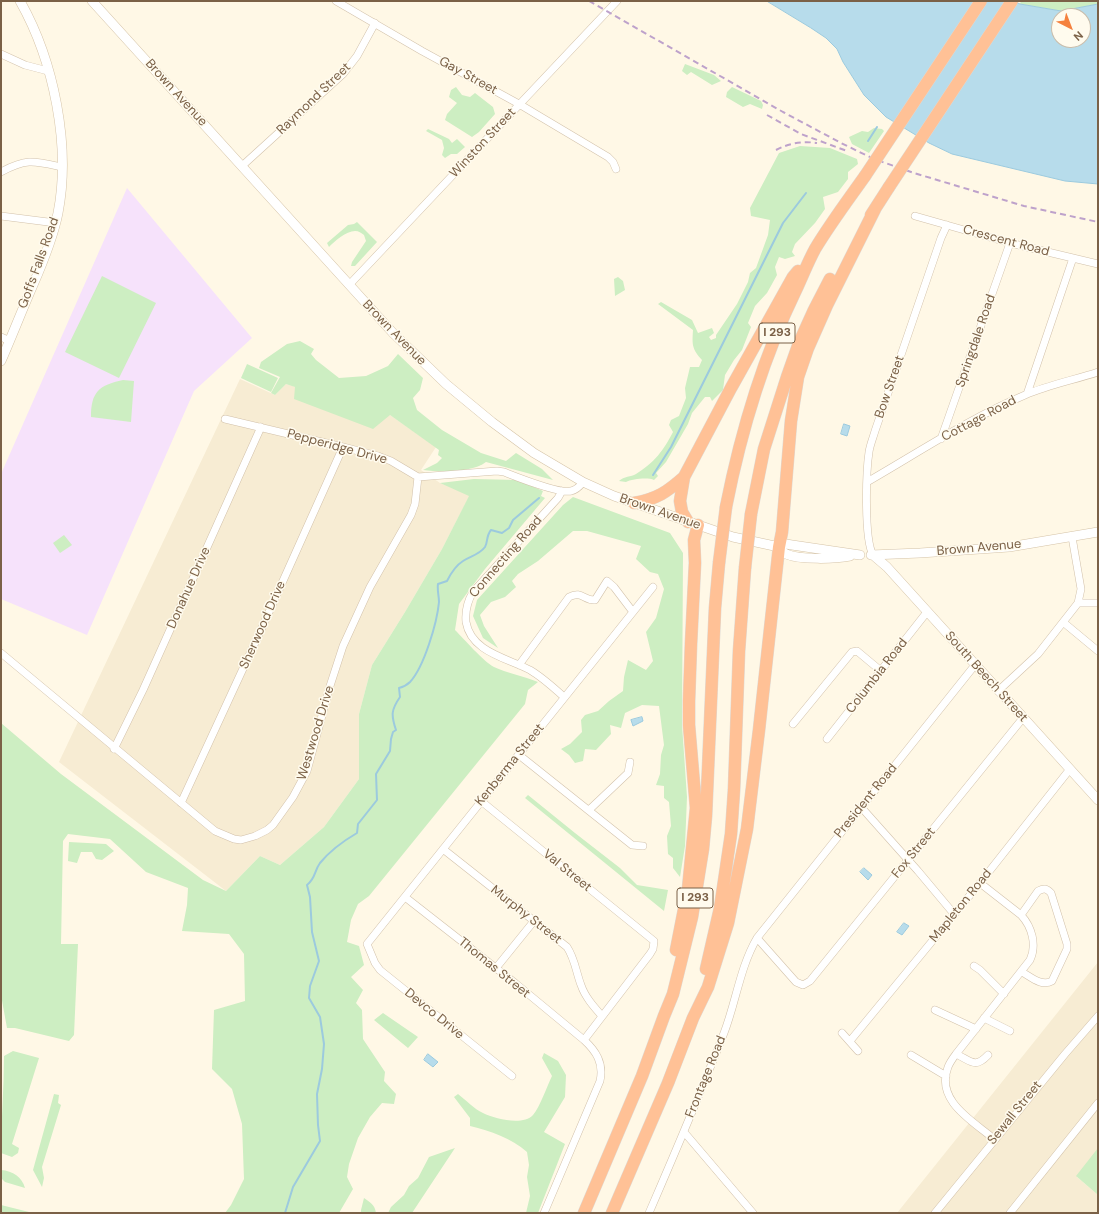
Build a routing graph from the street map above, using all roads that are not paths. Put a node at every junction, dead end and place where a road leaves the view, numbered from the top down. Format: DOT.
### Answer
graph roads {
  1 [pos="20,1"];
  2 [pos="92,1"];
  3 [pos="336,1"];
  4 [pos="617,1"];
  5 [pos="981,1"];
  6 [pos="1012,1"];
  7 [pos="375,23"];
  8 [pos="1,54"];
  9 [pos="48,71"];
  10 [pos="520,104"];
  11 [pos="242,166"];
  12 [pos="62,167"];
  13 [pos="616,169"];
  14 [pos="1,172"];
  15 [pos="875,209"];
  16 [pos="1,216"];
  17 [pos="915,216"];
  18 [pos="56,223"];
  19 [pos="947,225"];
  20 [pos="1010,243"];
  21 [pos="815,250"];
  22 [pos="1073,258"];
  23 [pos="1098,264"];
  24 [pos="349,285"];
  25 [pos="5,339"];
  26 [pos="1,361"];
  27 [pos="1098,372"];
  28 [pos="1027,394"];
  29 [pos="225,419"];
  30 [pos="261,427"];
  31 [pos="941,439"];
  32 [pos="343,447"];
  33 [pos="418,477"];
  34 [pos="684,477"];
  35 [pos="583,482"];
  36 [pos="867,482"];
  37 [pos="562,491"];
  38 [pos="634,503"];
  39 [pos="693,524"];
  40 [pos="1098,532"];
  41 [pos="1072,537"];
  42 [pos="779,547"];
  43 [pos="873,555"];
  44 [pos="653,587"];
  45 [pos="1078,603"];
  46 [pos="1098,603"];
  47 [pos="634,612"];
  48 [pos="927,612"];
  49 [pos="1063,622"];
  50 [pos="1098,651"];
  51 [pos="1,653"];
  52 [pos="519,665"];
  53 [pos="975,665"];
  54 [pos="882,671"];
  55 [pos="998,691"];
  56 [pos="564,697"];
  57 [pos="1023,718"];
  58 [pos="793,724"];
  59 [pos="827,739"];
  60 [pos="114,749"];
  61 [pos="519,755"];
  62 [pos="630,762"];
  63 [pos="1070,769"];
  64 [pos="1098,800"];
  65 [pos="481,801"];
  66 [pos="181,803"];
  67 [pos="860,808"];
  68 [pos="589,810"];
  69 [pos="643,846"];
  70 [pos="443,849"];
  71 [pos="908,860"];
  72 [pos="980,883"];
  73 [pos="405,897"];
  74 [pos="954,914"];
  75 [pos="1021,915"];
  76 [pos="534,921"];
  77 [pos="756,938"];
  78 [pos="367,944"];
  79 [pos="974,966"];
  80 [pos="496,968"];
  81 [pos="1022,972"];
  82 [pos="1004,994"];
  83 [pos="935,1010"];
  84 [pos="602,1016"];
  85 [pos="664,1016"];
  86 [pos="1098,1016"];
  87 [pos="693,1018"];
  88 [pos="984,1018"];
  89 [pos="976,1029"];
  90 [pos="1010,1031"];
  91 [pos="842,1033"];
  92 [pos="584,1040"];
  93 [pos="850,1041"];
  94 [pos="858,1051"];
  95 [pos="911,1054"];
  96 [pos="956,1054"];
  97 [pos="988,1055"];
  98 [pos="512,1076"];
  99 [pos="946,1076"];
  100 [pos="1098,1103"];
  101 [pos="684,1132"];
  102 [pos="994,1138"];
  103 [pos="544,1213"];
  104 [pos="584,1213"];
  105 [pos="612,1213"];
  106 [pos="649,1213"];
  107 [pos="753,1213"];
  108 [pos="935,1213"];
  109 [pos="1010,1213"];
  1 -- 9 [label="main road, Goffs Falls Road"];
  2 -- 11 [label="main road, Brown Avenue"];
  3 -- 7 [label="street, Gay Street"];
  4 -- 10 [label="street, Winston Street"];
  5 -- 21 [label="highway, I 293, bridge"];
  6 -- 15 [label="highway, I 293, bridge"];
  7 -- 10 [label="street, Gay Street"];
  7 -- 11 [label="street, Raymond Street"];
  8 -- 9 [label="street"];
  9 -- 12 [label="main road, Goffs Falls Road"];
  10 -- 13 [label="street, Gay Street"];
  10 -- 24 [label="street, Winston Street"];
  11 -- 24 [label="main road, Brown Avenue"];
  12 -- 14 [label="street"];
  12 -- 18 [label="main road, Goffs Falls Road"];
  15 -- 42 [label="highway"];
  15 -- 87 [label="highway, I 293, bridge"];
  16 -- 18 [label="street"];
  17 -- 19 [label="street, Crescent Road"];
  18 -- 25 [label="main road, Goffs Falls Road"];
  19 -- 20 [label="street, Crescent Road"];
  19 -- 36 [label="street, Bow Street"];
  20 -- 22 [label="street, Crescent Road"];
  20 -- 31 [label="street, Springdale Road"];
  21 -- 34 [label="highway"];
  21 -- 85 [label="highway, I 293, bridge"];
  22 -- 23 [label="street, Crescent Road"];
  22 -- 28 [label="street"];
  24 -- 35 [label="main road, Brown Avenue"];
  25 -- 26 [label="main road, Goffs Falls Road"];
  27 -- 28 [label="street, Cottage Road"];
  28 -- 31 [label="street, Cottage Road"];
  29 -- 30 [label="street, Pepperidge Drive"];
  30 -- 32 [label="street, Pepperidge Drive"];
  30 -- 60 [label="street, Donahue Drive"];
  31 -- 36 [label="street, Cottage Road"];
  32 -- 33 [label="street, Pepperidge Drive"];
  32 -- 66 [label="street, Sherwood Drive"];
  33 -- 37 [label="street"];
  33 -- 66 [label="street, Westwood Drive"];
  34 -- 38 [label="highway"];
  34 -- 39 [label="highway"];
  35 -- 37 [label="street"];
  35 -- 38 [label="main road, Brown Avenue"];
  36 -- 43 [label="street, Bow Street"];
  37 -- 52 [label="street, Connecting Road"];
  38 -- 39 [label="main road, Brown Avenue"];
  39 -- 42 [label="main road, Brown Avenue"];
  39 -- 85 [label="highway"];
  40 -- 41 [label="main road, Brown Avenue"];
  41 -- 43 [label="main road, Brown Avenue"];
  41 -- 45 [label="street"];
  42 -- 43 [label="main road, Brown Avenue"];
  42 -- 87 [label="highway"];
  43 -- 48 [label="main road, South Beech Street"];
  44 -- 47 [label="street, Kenberma Street"];
  45 -- 46 [label="street"];
  45 -- 49 [label="street"];
  47 -- 52 [label="street"];
  47 -- 56 [label="street, Kenberma Street"];
  48 -- 53 [label="main road, South Beech Street"];
  48 -- 54 [label="street, Columbia Road"];
  49 -- 50 [label="street"];
  49 -- 55 [label="street"];
  51 -- 60 [label="street, Westwood Drive"];
  52 -- 56 [label="street, Connecting Road"];
  53 -- 55 [label="main road, South Beech Street"];
  53 -- 67 [label="street, President Road"];
  54 -- 58 [label="street"];
  54 -- 59 [label="street, Columbia Road"];
  55 -- 57 [label="main road, South Beech Street"];
  56 -- 61 [label="street, Kenberma Street"];
  57 -- 63 [label="main road, South Beech Street"];
  57 -- 71 [label="street, Fox Street"];
  60 -- 66 [label="street, Westwood Drive"];
  61 -- 65 [label="street, Kenberma Street"];
  61 -- 68 [label="street"];
  62 -- 68 [label="street"];
  63 -- 64 [label="main road, South Beech Street"];
  63 -- 72 [label="street, Mapleton Road"];
  65 -- 70 [label="street, Kenberma Street"];
  65 -- 84 [label="street, Val Street"];
  67 -- 71 [label="street"];
  67 -- 77 [label="street, President Road"];
  68 -- 69 [label="street"];
  70 -- 73 [label="street, Kenberma Street"];
  70 -- 76 [label="street, Murphy Street"];
  71 -- 74 [label="street"];
  71 -- 77 [label="street, Fox Street"];
  72 -- 74 [label="street, Mapleton Road"];
  72 -- 75 [label="street"];
  73 -- 78 [label="street, Kenberma Street"];
  73 -- 80 [label="street, Thomas Street"];
  74 -- 93 [label="street, Mapleton Road"];
  75 -- 81 [label="street"];
  75 -- 81 [label="street"];
  76 -- 80 [label="street"];
  76 -- 84 [label="street, Murphy Street"];
  77 -- 101 [label="street, Frontage Road"];
  78 -- 98 [label="street, Devco Drive"];
  79 -- 82 [label="street"];
  80 -- 92 [label="street, Thomas Street"];
  81 -- 82 [label="street"];
  82 -- 88 [label="street"];
  83 -- 89 [label="street"];
  84 -- 92 [label="street"];
  85 -- 104 [label="highway, I 293"];
  86 -- 102 [label="street, Sewall Street"];
  87 -- 105 [label="highway, I 293"];
  88 -- 89 [label="street"];
  88 -- 90 [label="street"];
  89 -- 96 [label="street"];
  91 -- 93 [label="street"];
  92 -- 103 [label="street"];
  93 -- 94 [label="street"];
  95 -- 99 [label="street"];
  96 -- 97 [label="street"];
  96 -- 99 [label="street"];
  99 -- 102 [label="street"];
  100 -- 109 [label="street"];
  101 -- 106 [label="street, Frontage Road"];
  101 -- 107 [label="street"];
  102 -- 108 [label="street, Sewall Street"];
}
